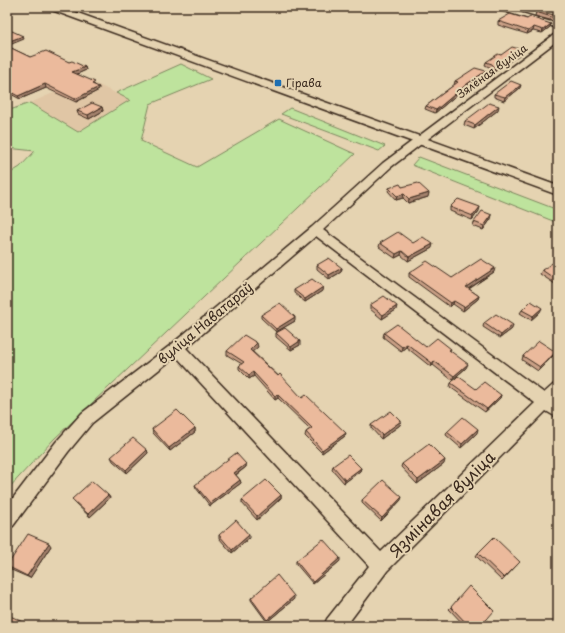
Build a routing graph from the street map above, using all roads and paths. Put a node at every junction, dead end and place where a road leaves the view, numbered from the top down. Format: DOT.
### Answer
graph roads {
  1 [pos="52,7"];
  2 [pos="494,7"];
  3 [pos="558,26"];
  4 [pos="558,36"];
  5 [pos="418,139"];
  6 [pos="558,191"];
  7 [pos="316,230"];
  8 [pos="177,348"];
  9 [pos="558,389"];
  10 [pos="544,402"];
  11 [pos="558,412"];
  12 [pos="7,520"];
  13 [pos="381,565"];
  14 [pos="334,626"];
  1 -- 5 [label="main road"];
  2 -- 3 [label="street"];
  4 -- 5 [label="street, Зялёная вуліца"];
  5 -- 6 [label="main road"];
  5 -- 7 [label="street, вуліца Наватараў"];
  7 -- 8 [label="street, вуліца Наватараў"];
  7 -- 10 [label="street"];
  8 -- 12 [label="street, вуліца Наватараў"];
  8 -- 13 [label="street"];
  9 -- 10 [label="street, Язмінавая вуліца"];
  10 -- 11 [label="street"];
  10 -- 13 [label="street, Язмінавая вуліца"];
  13 -- 14 [label="street, Язмінавая вуліца"];
}
